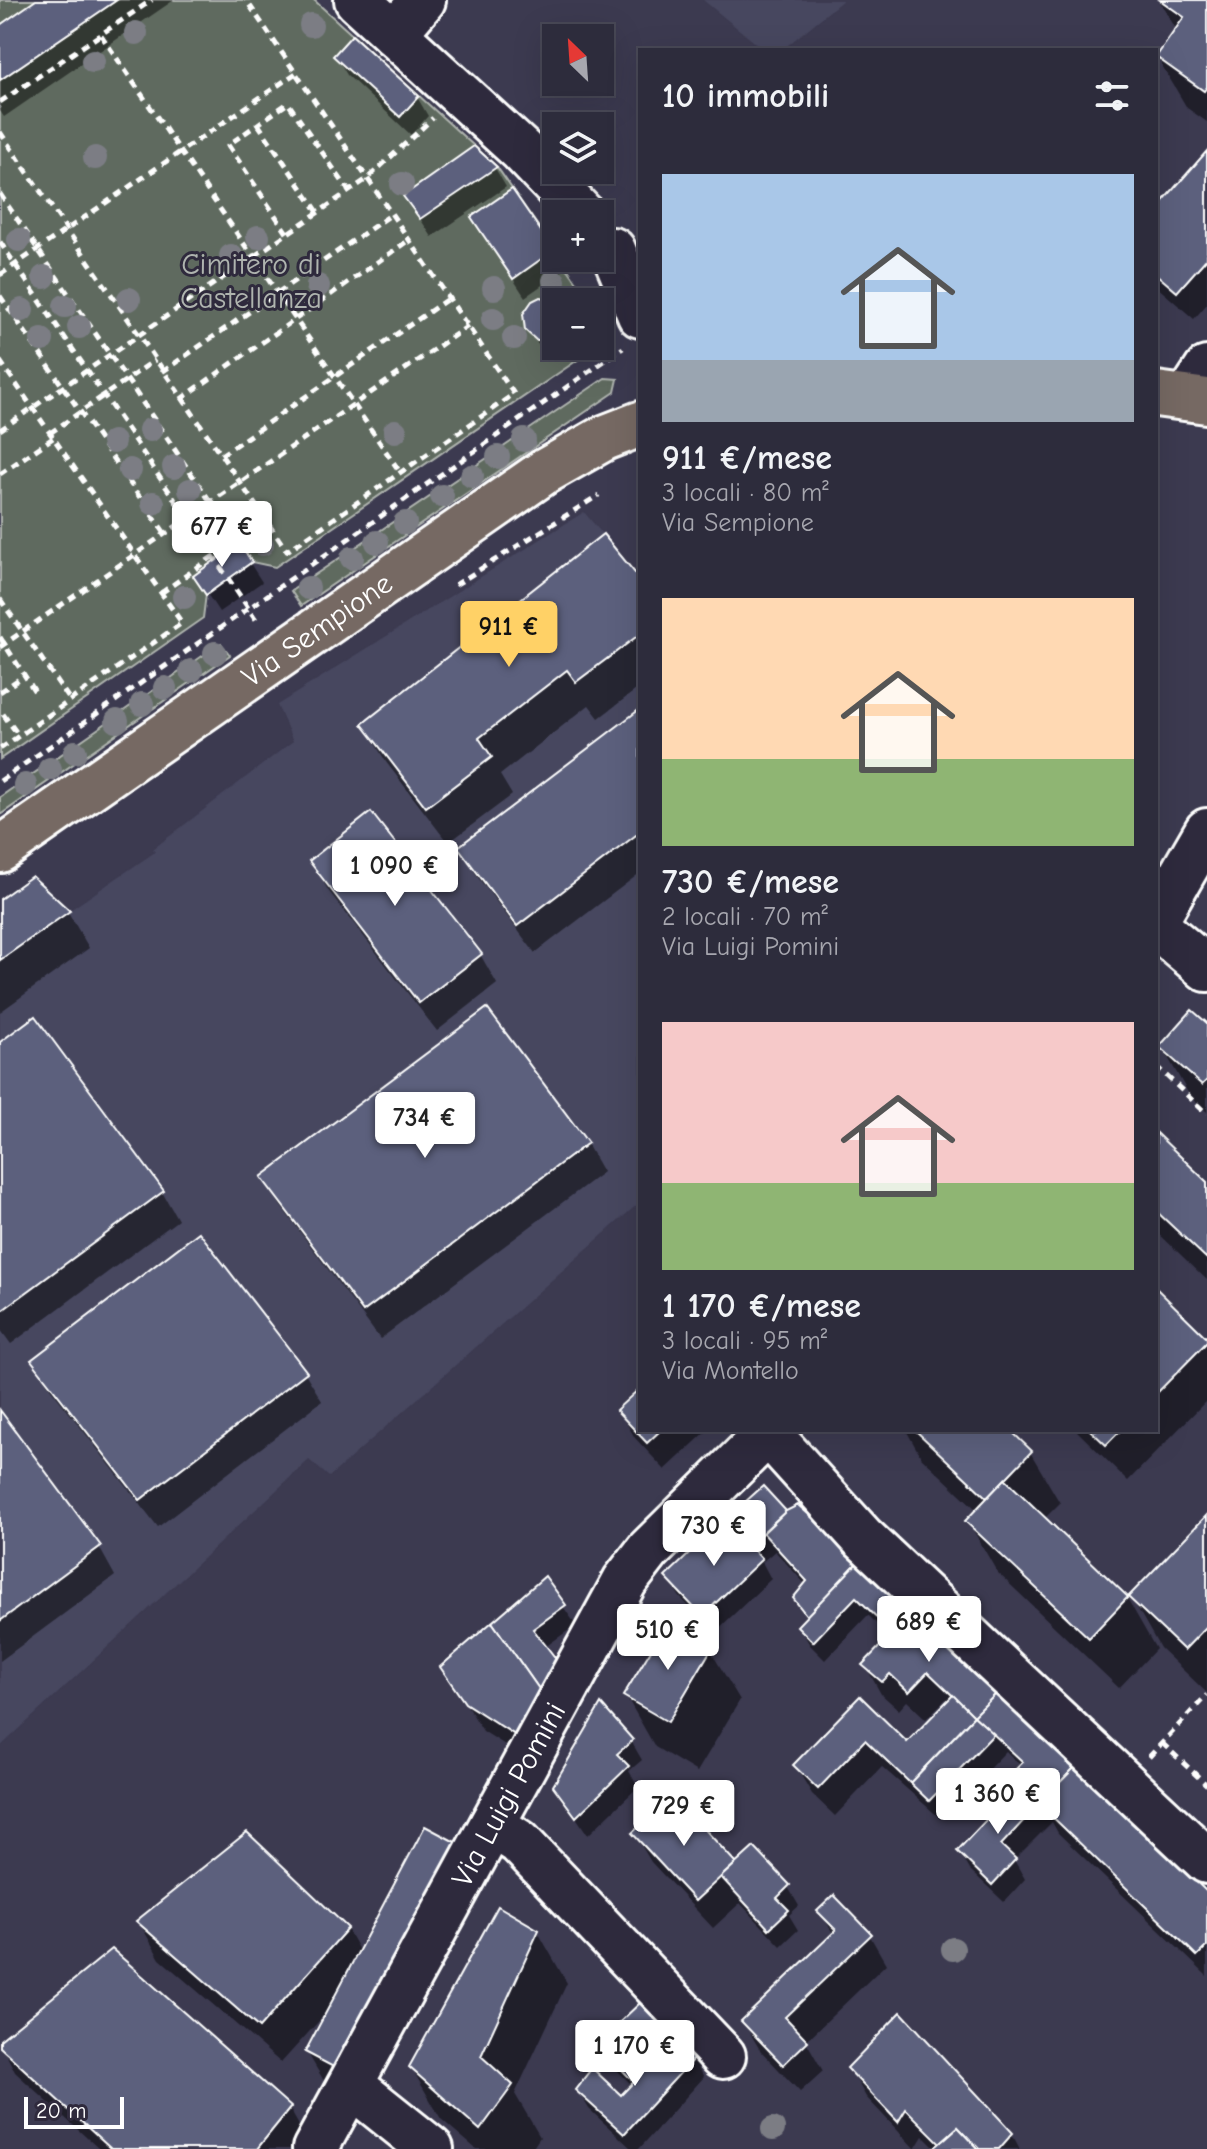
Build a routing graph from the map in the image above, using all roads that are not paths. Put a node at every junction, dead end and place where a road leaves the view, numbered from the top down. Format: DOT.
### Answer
graph roads {
  1 [pos="357,0"];
  2 [pos="423,0"];
  3 [pos="394,34"];
  4 [pos="569,200"];
  5 [pos="618,252"];
  6 [pos="633,330"];
  7 [pos="638,425"];
  8 [pos="1207,831"];
  9 [pos="0,850"];
  10 [pos="1158,916"];
  11 [pos="1158,928"];
  12 [pos="1207,969"];
  13 [pos="769,1432"];
  14 [pos="492,1825"];
  15 [pos="1207,1861"];
  16 [pos="723,2056"];
  17 [pos="351,2085"];
  18 [pos="315,2149"];
  19 [pos="431,2149"];
  1 -- 3 [label="street"];
  2 -- 3 [label="street"];
  3 -- 4 [label="street"];
  5 -- 6 [label="street"];
  7 -- 9 [label="main road, Via Sempione"];
  8 -- 10 [label="street"];
  11 -- 12 [label="street"];
  13 -- 14 [label="street, Via Luigi Pomini"];
  13 -- 15 [label="street"];
  14 -- 16 [label="street"];
  14 -- 17 [label="street, Via Luigi Pomini"];
  17 -- 18 [label="street, Via Luigi Pomini"];
  17 -- 19 [label="street"];
}
